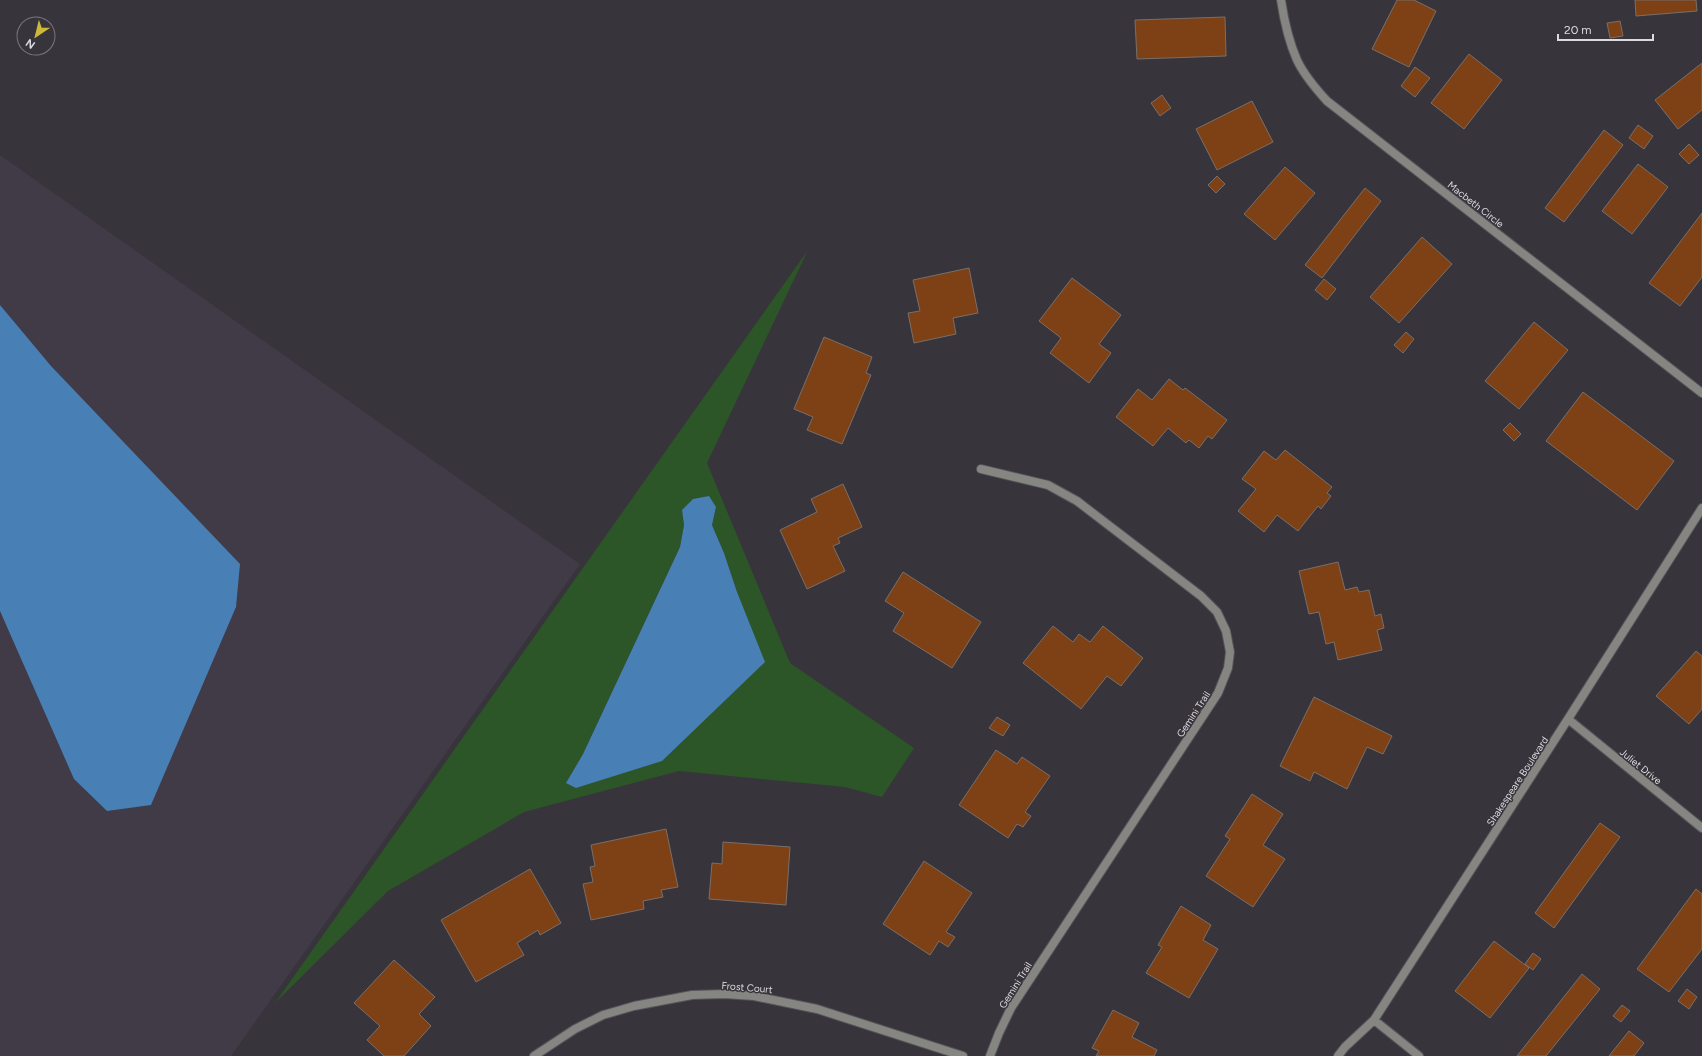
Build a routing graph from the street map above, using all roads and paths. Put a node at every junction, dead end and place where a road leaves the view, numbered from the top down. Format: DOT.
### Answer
graph roads {
  1 [pos="1281,0"];
  2 [pos="1702,393"];
  3 [pos="981,469"];
  4 [pos="1702,508"];
  5 [pos="1568,719"];
  6 [pos="1702,828"];
  7 [pos="1374,1020"];
  8 [pos="534,1056"];
  9 [pos="963,1056"];
  10 [pos="990,1056"];
  11 [pos="1338,1056"];
  12 [pos="1418,1056"];
  1 -- 2 [label="street, Macbeth Circle"];
  3 -- 10 [label="street, Gemini Trail"];
  4 -- 5 [label="street, Shakespeare Boulevard"];
  5 -- 6 [label="street, Juliet Drive"];
  5 -- 7 [label="street, Shakespeare Boulevard"];
  7 -- 11 [label="street, Shakespeare Boulevard"];
  7 -- 12 [label="street"];
  8 -- 9 [label="street, Frost Court"];
}
